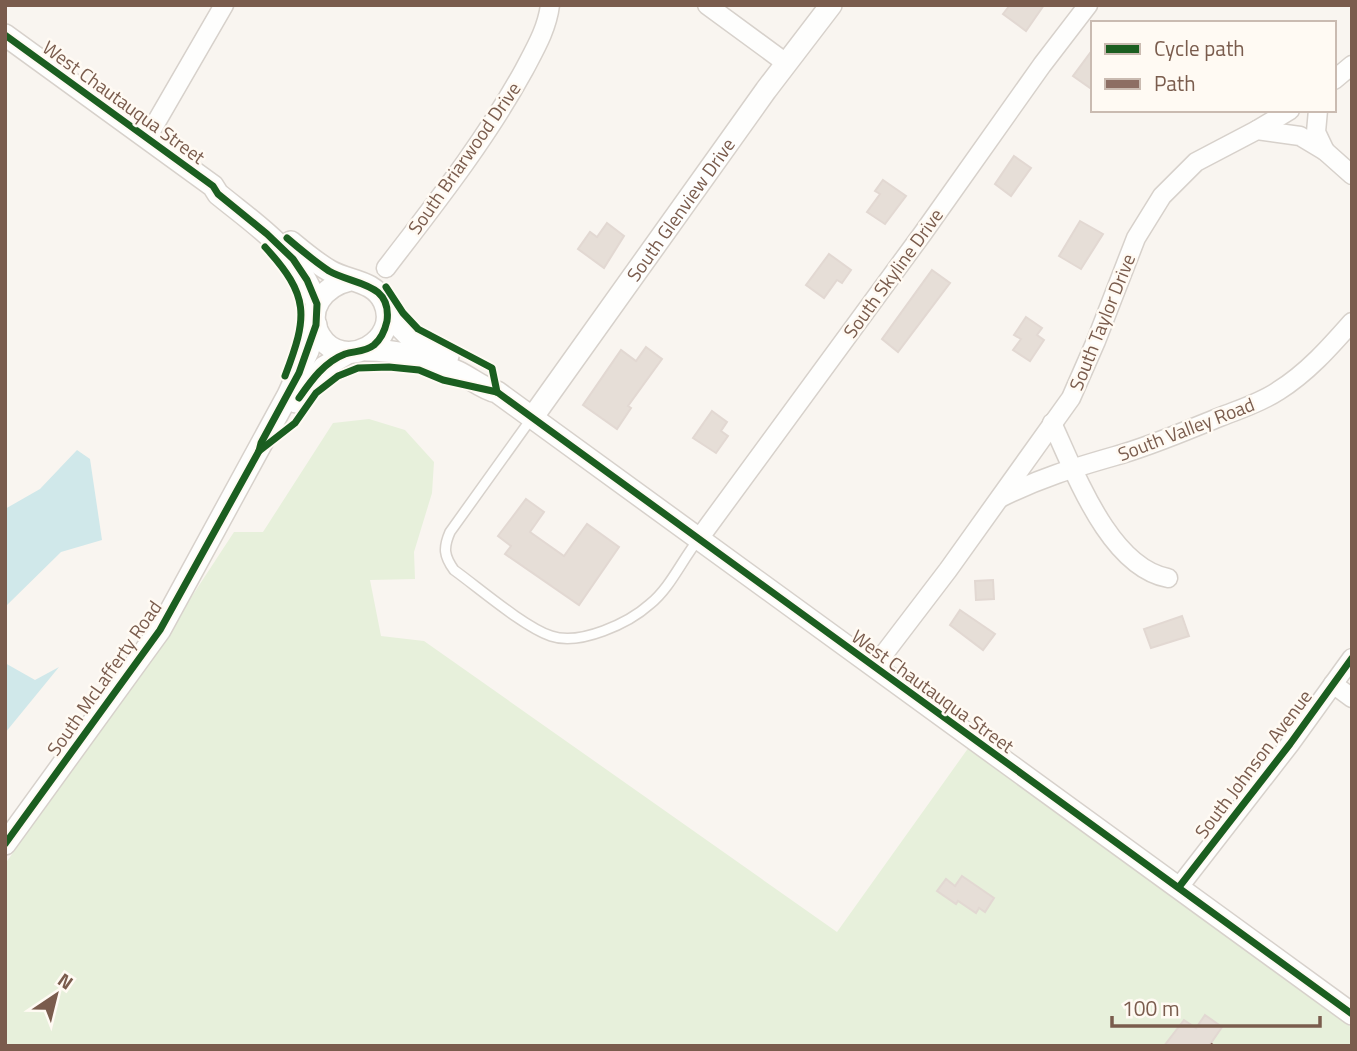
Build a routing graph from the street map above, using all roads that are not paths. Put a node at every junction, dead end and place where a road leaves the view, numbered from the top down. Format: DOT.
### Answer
graph roads {
  1 [pos="224,5"];
  2 [pos="550,5"];
  3 [pos="707,5"];
  4 [pos="831,5"];
  5 [pos="1087,5"];
  6 [pos="5,35"];
  7 [pos="786,63"];
  8 [pos="1352,65"];
  9 [pos="1336,78"];
  10 [pos="1287,112"];
  11 [pos="1318,112"];
  12 [pos="1257,130"];
  13 [pos="147,138"];
  14 [pos="1325,151"];
  15 [pos="1352,175"];
  16 [pos="213,186"];
  17 [pos="386,268"];
  18 [pos="350,280"];
  19 [pos="316,315"];
  20 [pos="387,315"];
  21 [pos="1352,322"];
  22 [pos="357,351"];
  23 [pos="497,392"];
  24 [pos="532,418"];
  25 [pos="1052,424"];
  26 [pos="259,451"];
  27 [pos="1072,467"];
  28 [pos="997,500"];
  29 [pos="698,540"];
  30 [pos="1168,578"];
  31 [pos="1352,658"];
  32 [pos="874,667"];
  33 [pos="1333,684"];
  34 [pos="1352,698"];
  35 [pos="5,844"];
  36 [pos="1179,887"];
  37 [pos="1352,1014"];
  1 -- 13 [label="street"];
  2 -- 17 [label="street, South Briarwood Drive"];
  3 -- 7 [label="street"];
  4 -- 7 [label="street, South Glenview Drive"];
  5 -- 29 [label="street, South Skyline Drive"];
  6 -- 13 [label="street, West Chautauqua Street"];
  7 -- 24 [label="street, South Glenview Drive"];
  8 -- 9 [label="street"];
  10 -- 12 [label="street, South Taylor Drive"];
  11 -- 14 [label="street"];
  12 -- 14 [label="street"];
  12 -- 25 [label="street, South Taylor Drive"];
  13 -- 16 [label="street, West Chautauqua Street"];
  14 -- 15 [label="street"];
  16 -- 18 [label="street, West Chautauqua Street"];
  16 -- 19 [label="street, West Chautauqua Street"];
  18 -- 19 [label="street"];
  18 -- 20 [label="street, West Chautauqua Street"];
  19 -- 22 [label="street, West Chautauqua Street"];
  19 -- 26 [label="street, South McLafferty Road"];
  20 -- 22 [label="street"];
  20 -- 23 [label="street, West Chautauqua Street"];
  21 -- 27 [label="street, South Valley Road"];
  22 -- 23 [label="street, West Chautauqua Street"];
  22 -- 26 [label="street, South McLafferty Road"];
  23 -- 24 [label="street, West Chautauqua Street"];
  24 -- 29 [label="street, West Chautauqua Street"];
  24 -- 29 [label="lane"];
  25 -- 27 [label="street"];
  25 -- 28 [label="street, South Taylor Drive"];
  26 -- 35 [label="street, South McLafferty Road"];
  27 -- 28 [label="street, South Valley Road"];
  27 -- 30 [label="street"];
  28 -- 32 [label="street, South Taylor Drive"];
  29 -- 32 [label="street, West Chautauqua Street"];
  31 -- 33 [label="street, South Johnson Avenue"];
  32 -- 36 [label="street, West Chautauqua Street"];
  33 -- 34 [label="street"];
  33 -- 36 [label="street, South Johnson Avenue"];
  36 -- 37 [label="street, West Chautauqua Street"];
}
